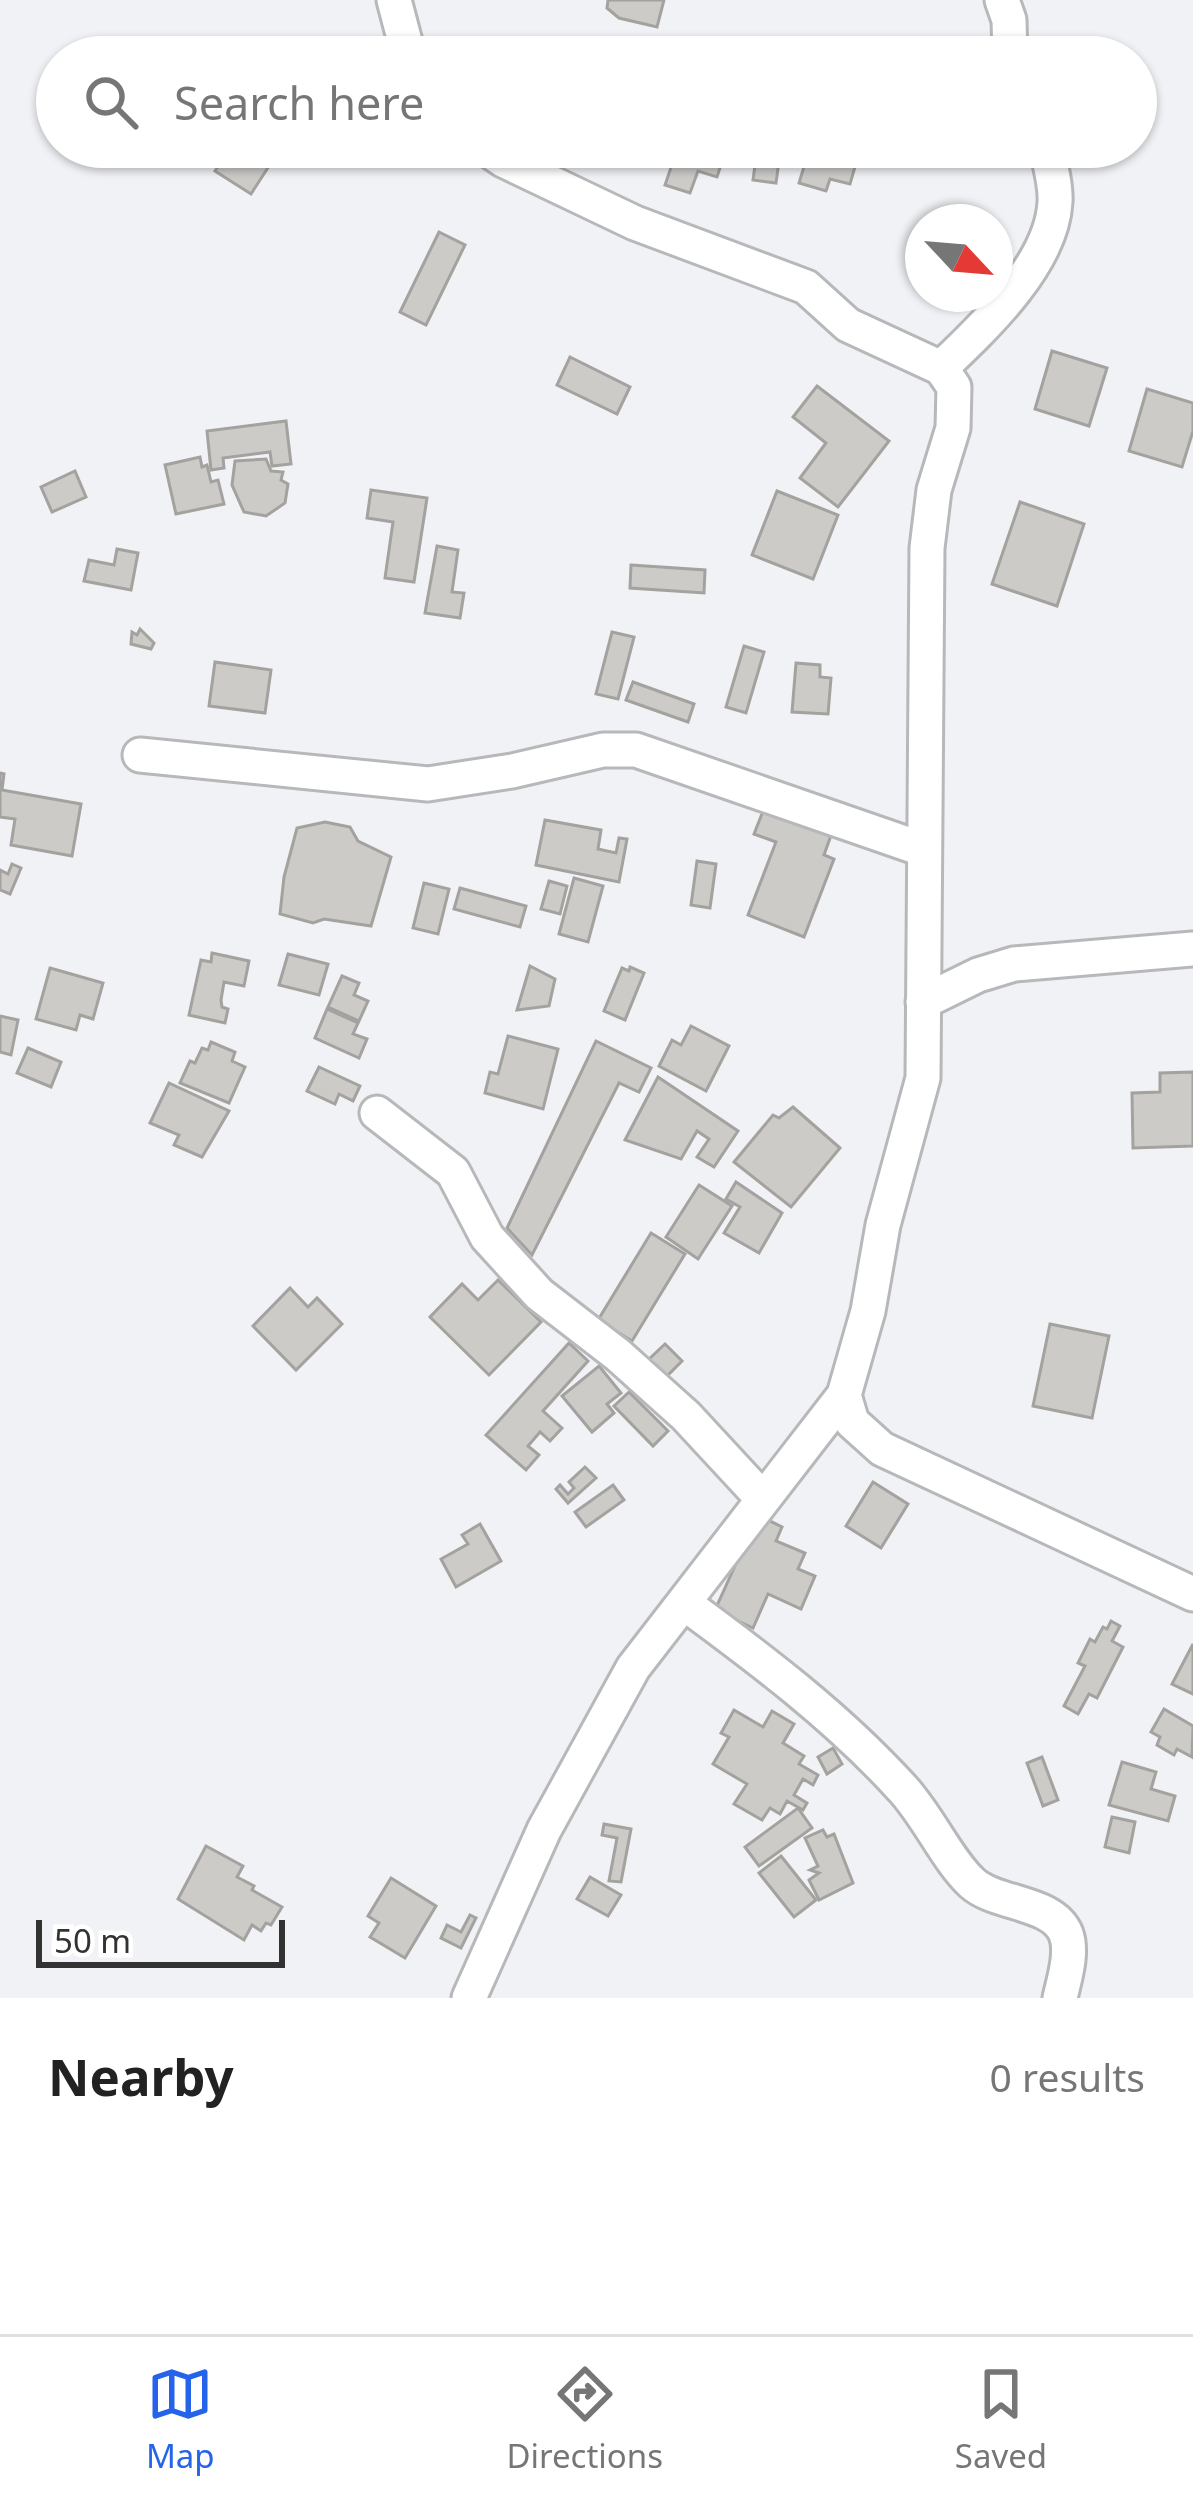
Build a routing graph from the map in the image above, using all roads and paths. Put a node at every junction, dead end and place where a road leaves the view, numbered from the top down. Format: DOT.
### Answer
graph roads {
  1 [pos="394,0"];
  2 [pos="1002,0"];
  3 [pos="403,36"];
  4 [pos="1009,36"];
  5 [pos="520,168"];
  6 [pos="1049,168"];
  7 [pos="941,368"];
  8 [pos="140,755"];
  9 [pos="922,849"];
  10 [pos="1193,949"];
  11 [pos="922,1002"];
  12 [pos="377,1113"];
  13 [pos="844,1395"];
  14 [pos="762,1498"];
  15 [pos="1193,1594"];
  16 [pos="684,1603"];
  17 [pos="469,1998"];
  18 [pos="1060,1998"];
  1 -- 3 [label="street"];
  2 -- 4 [label="street"];
  5 -- 7 [label="street"];
  6 -- 7 [label="street"];
  7 -- 9 [label="street"];
  8 -- 9 [label="street"];
  9 -- 11 [label="street"];
  10 -- 11 [label="street"];
  11 -- 13 [label="street"];
  12 -- 14 [label="street"];
  13 -- 14 [label="street"];
  13 -- 15 [label="street"];
  14 -- 16 [label="street"];
  16 -- 17 [label="street"];
  16 -- 18 [label="street"];
}
